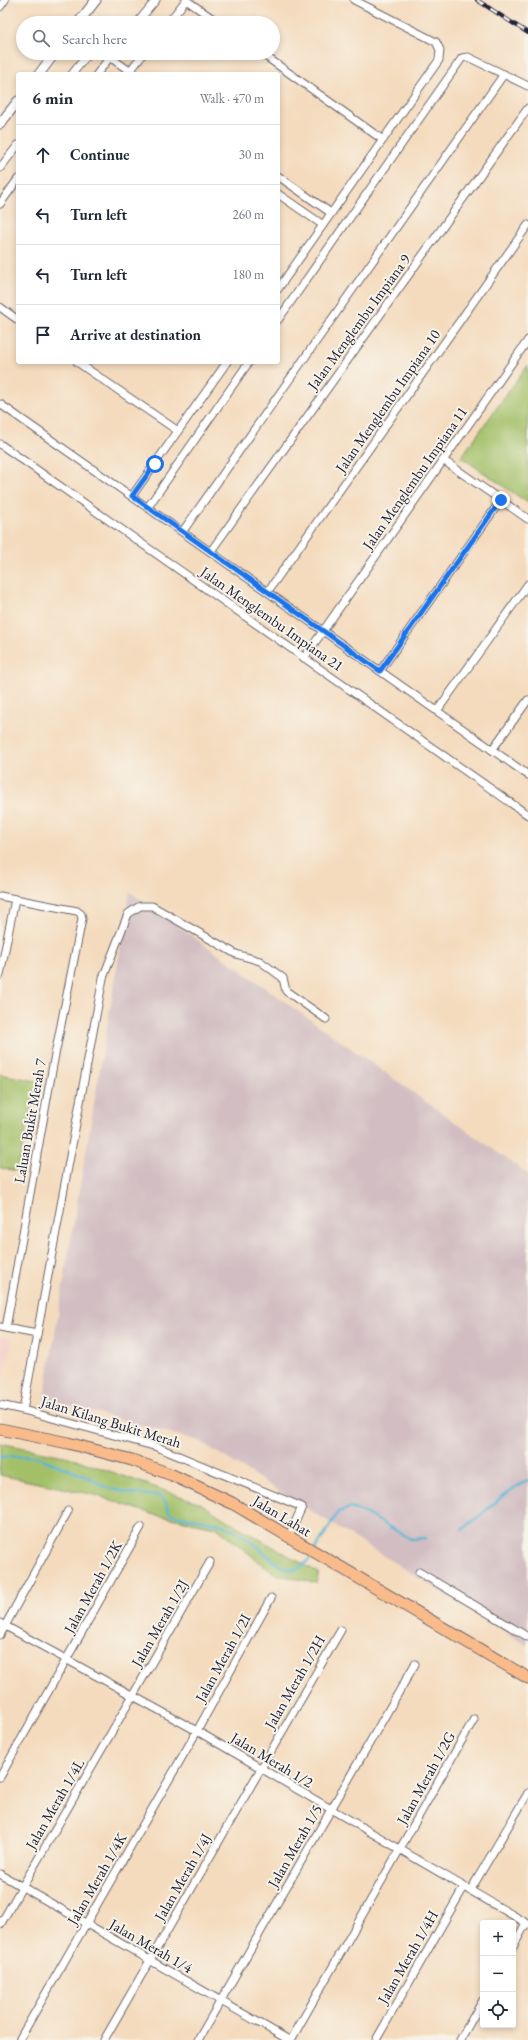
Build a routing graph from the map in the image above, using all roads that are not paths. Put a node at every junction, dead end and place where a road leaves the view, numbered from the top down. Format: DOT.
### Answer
graph roads {
  1 [pos="5,0"];
  2 [pos="96,0"];
  3 [pos="156,0"];
  4 [pos="186,0"];
  5 [pos="354,0"];
  6 [pos="0,7"];
  7 [pos="83,16"];
  8 [pos="143,16"];
  9 [pos="173,16"];
  10 [pos="209,16"];
  11 [pos="50,60"];
  12 [pos="83,60"];
  13 [pos="106,60"];
  14 [pos="117,60"];
  15 [pos="140,60"];
  16 [pos="271,60"];
  17 [pos="41,72"];
  18 [pos="74,72"];
  19 [pos="101,72"];
  20 [pos="132,72"];
  21 [pos="504,74"];
  22 [pos="528,86"];
  23 [pos="16,104"];
  24 [pos="528,108"];
  25 [pos="0,124"];
  26 [pos="384,140"];
  27 [pos="16,148"];
  28 [pos="0,168"];
  29 [pos="280,177"];
  30 [pos="16,182"];
  31 [pos="280,195"];
  32 [pos="0,204"];
  33 [pos="331,214"];
  34 [pos="323,225"];
  35 [pos="528,225"];
  36 [pos="280,286"];
  37 [pos="0,307"];
  38 [pos="280,317"];
  39 [pos="16,319"];
  40 [pos="528,340"];
  41 [pos="80,364"];
  42 [pos="226,364"];
  43 [pos="248,364"];
  44 [pos="0,404"];
  45 [pos="178,431"];
  46 [pos="0,444"];
  47 [pos="443,460"];
  48 [pos="132,496"];
  49 [pos="501,500"];
  50 [pos="148,507"];
  51 [pos="528,519"];
  52 [pos="183,531"];
  53 [pos="211,551"];
  54 [pos="528,584"];
  55 [pos="268,591"];
  56 [pos="324,631"];
  57 [pos="304,658"];
  58 [pos="380,671"];
  59 [pos="528,700"];
  60 [pos="437,711"];
  61 [pos="492,750"];
  62 [pos="528,775"];
  63 [pos="528,816"];
  64 [pos="0,896"];
  65 [pos="15,899"];
  66 [pos="0,975"];
  67 [pos="326,1019"];
  68 [pos="3,1327"];
  69 [pos="37,1334"];
  70 [pos="0,1405"];
  71 [pos="23,1410"];
  72 [pos="0,1429"];
  73 [pos="68,1511"];
  74 [pos="142,1527"];
  75 [pos="289,1536"];
  76 [pos="210,1562"];
  77 [pos="419,1572"];
  78 [pos="271,1598"];
  79 [pos="3,1624"];
  80 [pos="341,1630"];
  81 [pos="0,1635"];
  82 [pos="528,1637"];
  83 [pos="68,1659"];
  84 [pos="414,1664"];
  85 [pos="528,1678"];
  86 [pos="132,1696"];
  87 [pos="474,1719"];
  88 [pos="197,1731"];
  89 [pos="260,1768"];
  90 [pos="0,1777"];
  91 [pos="528,1792"];
  92 [pos="331,1810"];
  93 [pos="401,1850"];
  94 [pos="0,1874"];
  95 [pos="22,1887"];
  96 [pos="464,1887"];
  97 [pos="470,1891"];
  98 [pos="0,1924"];
  99 [pos="86,1924"];
  100 [pos="527,1924"];
  101 [pos="516,1942"];
  102 [pos="150,1960"];
  103 [pos="220,2001"];
  104 [pos="480,2005"];
  105 [pos="19,2040"];
  106 [pos="104,2040"];
  107 [pos="198,2040"];
  108 [pos="290,2040"];
  109 [pos="376,2040"];
  110 [pos="460,2040"];
  1 -- 6 [label="street"];
  2 -- 7 [label="street"];
  3 -- 8 [label="street"];
  4 -- 9 [label="street"];
  4 -- 10 [label="street"];
  5 -- 26 [label="street"];
  11 -- 17 [label="street"];
  12 -- 18 [label="street"];
  13 -- 19 [label="street"];
  14 -- 20 [label="street"];
  15 -- 20 [label="street"];
  16 -- 26 [label="street"];
  21 -- 22 [label="street"];
  21 -- 38 [label="street"];
  21 -- 52 [label="street"];
  23 -- 25 [label="street"];
  24 -- 53 [label="street, Jalan Menglembu Impiana 9"];
  26 -- 33 [label="street"];
  27 -- 28 [label="street"];
  29 -- 33 [label="street"];
  30 -- 32 [label="street"];
  31 -- 34 [label="street"];
  33 -- 34 [label="street"];
  34 -- 36 [label="street"];
  35 -- 55 [label="street, Jalan Menglembu Impiana 10"];
  37 -- 39 [label="street"];
  40 -- 47 [label="street, Jalan Menglembu Impiana 11"];
  41 -- 45 [label="street"];
  42 -- 45 [label="street"];
  43 -- 50 [label="street"];
  44 -- 48 [label="street"];
  45 -- 48 [label="street"];
  46 -- 57 [label="street, Jalan Menglembu Impiana 21"];
  47 -- 49 [label="street"];
  47 -- 56 [label="street, Jalan Menglembu Impiana 11"];
  48 -- 50 [label="street"];
  49 -- 51 [label="street"];
  49 -- 58 [label="street"];
  50 -- 52 [label="street"];
  52 -- 53 [label="street"];
  53 -- 55 [label="street"];
  54 -- 60 [label="street"];
  55 -- 56 [label="street"];
  56 -- 57 [label="street, Jalan Menglembu Impiana 11"];
  56 -- 58 [label="street"];
  57 -- 63 [label="street, Jalan Menglembu Impiana 21"];
  58 -- 60 [label="street"];
  59 -- 61 [label="street"];
  60 -- 61 [label="street"];
  61 -- 62 [label="street"];
  64 -- 65 [label="street"];
  65 -- 66 [label="street"];
  65 -- 68 [label="street, Laluan Bukit Merah 7"];
  67 -- 69 [label="street"];
  68 -- 69 [label="street"];
  69 -- 71 [label="street"];
  70 -- 71 [label="street, Jalan Kilang Bukit Merah"];
  71 -- 75 [label="street, Jalan Kilang Bukit Merah"];
  72 -- 75 [label="main road, Jalan Lahat"];
  73 -- 79 [label="street"];
  74 -- 83 [label="street, Jalan Merah 1/2K"];
  75 -- 85 [label="main road, Jalan Lahat"];
  76 -- 86 [label="street, Jalan Merah 1/2J"];
  77 -- 82 [label="street"];
  78 -- 88 [label="street, Jalan Merah 1/2I"];
  79 -- 81 [label="street"];
  79 -- 83 [label="street, Jalan Merah 1/2"];
  80 -- 89 [label="street, Jalan Merah 1/2H"];
  83 -- 86 [label="street, Jalan Merah 1/2"];
  83 -- 90 [label="street, Jalan Merah 1/2K"];
  84 -- 92 [label="street, Jalan Merah 1/5"];
  86 -- 88 [label="street, Jalan Merah 1/2"];
  86 -- 95 [label="street, Jalan Merah 1/4L"];
  87 -- 93 [label="street, Jalan Merah 1/2G"];
  88 -- 89 [label="street, Jalan Merah 1/2"];
  88 -- 99 [label="street, Jalan Merah 1/4K"];
  89 -- 92 [label="street, Jalan Merah 1/2"];
  89 -- 102 [label="street, Jalan Merah 1/4J"];
  91 -- 97 [label="street"];
  92 -- 93 [label="street, Jalan Merah 1/2"];
  92 -- 103 [label="street, Jalan Merah 1/5"];
  93 -- 96 [label="street, Jalan Merah 1/2"];
  93 -- 108 [label="street"];
  94 -- 95 [label="street, Jalan Merah 1/4"];
  95 -- 98 [label="street, Jalan Merah 1/4L"];
  95 -- 99 [label="street, Jalan Merah 1/4"];
  96 -- 97 [label="street, Jalan Merah 1/2"];
  96 -- 109 [label="street, Jalan Merah 1/4H"];
  97 -- 100 [label="street, Jalan Merah 1/2"];
  99 -- 102 [label="street, Jalan Merah 1/4"];
  99 -- 105 [label="street, Jalan Merah 1/4K"];
  100 -- 101 [label="street"];
  102 -- 103 [label="street, Jalan Merah 1/4"];
  102 -- 106 [label="street, Jalan Merah 1/4J"];
  103 -- 107 [label="street, Jalan Merah 1/5"];
  103 -- 108 [label="street, Jalan Merah 1/4"];
  104 -- 110 [label="street"];
}
